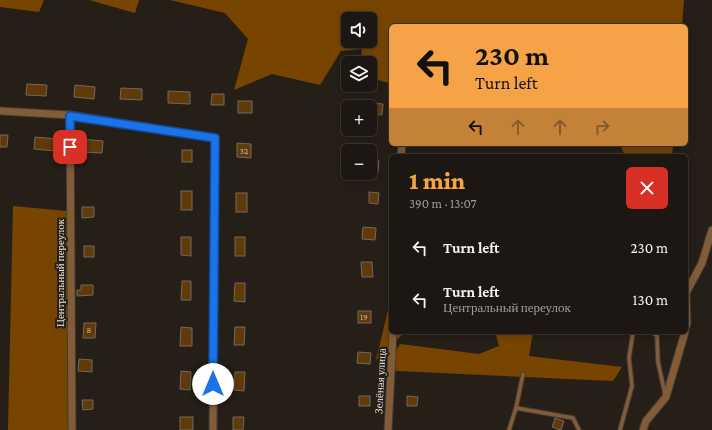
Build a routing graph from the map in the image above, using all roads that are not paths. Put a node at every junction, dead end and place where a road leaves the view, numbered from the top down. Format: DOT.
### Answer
graph roads {
  1 [pos="0,111"];
  2 [pos="70,116"];
  3 [pos="712,230"];
  4 [pos="688,289"];
  5 [pos="393,334"];
  6 [pos="633,334"];
  7 [pos="654,334"];
  8 [pos="684,334"];
  9 [pos="523,374"];
  10 [pos="666,397"];
  11 [pos="516,408"];
  12 [pos="72,430"];
  13 [pos="213,430"];
  14 [pos="388,430"];
  15 [pos="509,430"];
  16 [pos="579,430"];
  17 [pos="620,430"];
  18 [pos="643,430"];
  1 -- 2 [label="street"];
  2 -- 12 [label="street, Центральный переулок"];
  2 -- 13 [label="street"];
  3 -- 4 [label="street"];
  5 -- 14 [label="street, Зелёная улица"];
  6 -- 17 [label="lane"];
  7 -- 10 [label="lane"];
  8 -- 10 [label="street"];
  9 -- 11 [label="lane"];
  10 -- 18 [label="street"];
  11 -- 15 [label="lane"];
  11 -- 16 [label="lane"];
}
